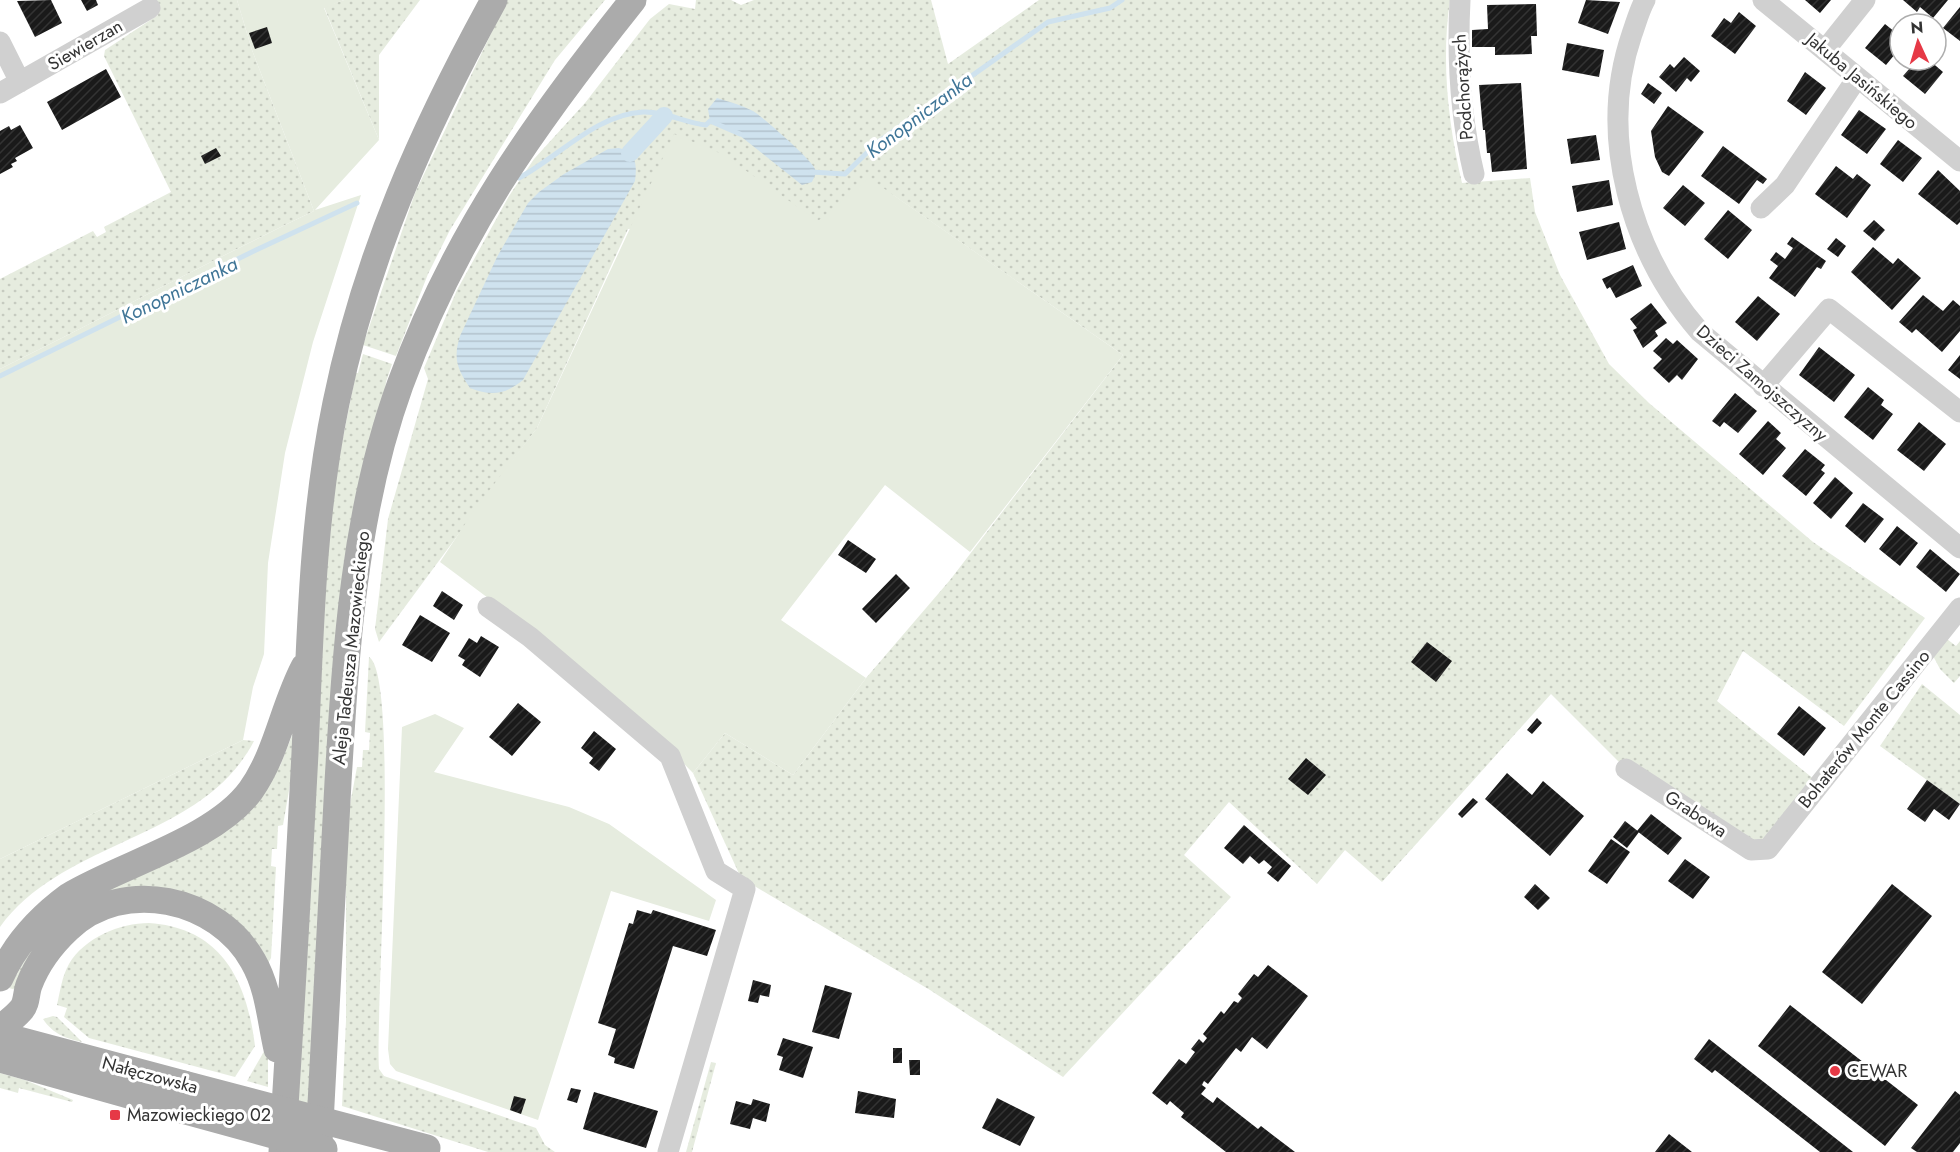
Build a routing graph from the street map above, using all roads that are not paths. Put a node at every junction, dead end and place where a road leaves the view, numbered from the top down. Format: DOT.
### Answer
graph roads {
  1 [pos="494,0"];
  2 [pos="633,0"];
  3 [pos="1460,0"];
  4 [pos="1645,0"];
  5 [pos="1763,0"];
  6 [pos="1865,0"];
  7 [pos="150,8"];
  8 [pos="0,42"];
  9 [pos="1825,50"];
  10 [pos="1857,78"];
  11 [pos="20,82"];
  12 [pos="0,93"];
  13 [pos="1960,161"];
  14 [pos="1474,174"];
  15 [pos="1761,208"];
  16 [pos="1763,386"];
  17 [pos="1960,412"];
  18 [pos="1960,548"];
  19 [pos="488,607"];
  20 [pos="1960,608"];
  21 [pos="309,657"];
  22 [pos="1626,769"];
  23 [pos="1768,849"];
  24 [pos="0,978"];
  25 [pos="23,1009"];
  26 [pos="0,1028"];
  27 [pos="0,1035"];
  28 [pos="64,1052"];
  29 [pos="0,1059"];
  30 [pos="286,1091"];
  31 [pos="183,1097"];
  32 [pos="433,1150"];
  33 [pos="282,1152"];
  34 [pos="319,1152"];
  35 [pos="336,1152"];
  36 [pos="668,1152"];
  1 -- 21 [label="main road, Aleja Tadeusza Mazowieckiego"];
  2 -- 34 [label="main road, Aleja Tadeusza Mazowieckiego"];
  3 -- 14 [label="street, Podchorążych"];
  4 -- 16 [label="street, Dzieci Zamojszczyzny"];
  5 -- 9 [label="street, Jakuba Jasińskiego"];
  6 -- 9 [label="street"];
  7 -- 11 [label="street, Siewierzan"];
  8 -- 11 [label="street"];
  9 -- 10 [label="street, Jakuba Jasińskiego"];
  10 -- 13 [label="street, Jakuba Jasińskiego"];
  10 -- 15 [label="street"];
  11 -- 12 [label="street, Siewierzan"];
  16 -- 17 [label="street"];
  16 -- 18 [label="street, Dzieci Zamojszczyzny"];
  19 -- 36 [label="street"];
  20 -- 23 [label="street, Bohaterów Monte Cassino"];
  21 -- 24 [label="main road"];
  21 -- 30 [label="main road, Aleja Tadeusza Mazowieckiego"];
  22 -- 23 [label="street, Grabowa"];
  25 -- 26 [label="main road"];
  25 -- 28 [label="main road"];
  25 -- 30 [label="main road"];
  27 -- 28 [label="main road, Nałęczowska"];
  28 -- 31 [label="main road, Nałęczowska"];
  29 -- 31 [label="main road, Nałęczowska"];
  30 -- 33 [label="main road, Aleja Tadeusza Mazowieckiego"];
  31 -- 32 [label="main road, Nałęczowska, bridge"];
  31 -- 35 [label="main road, Nałęczowska, bridge"];
}
